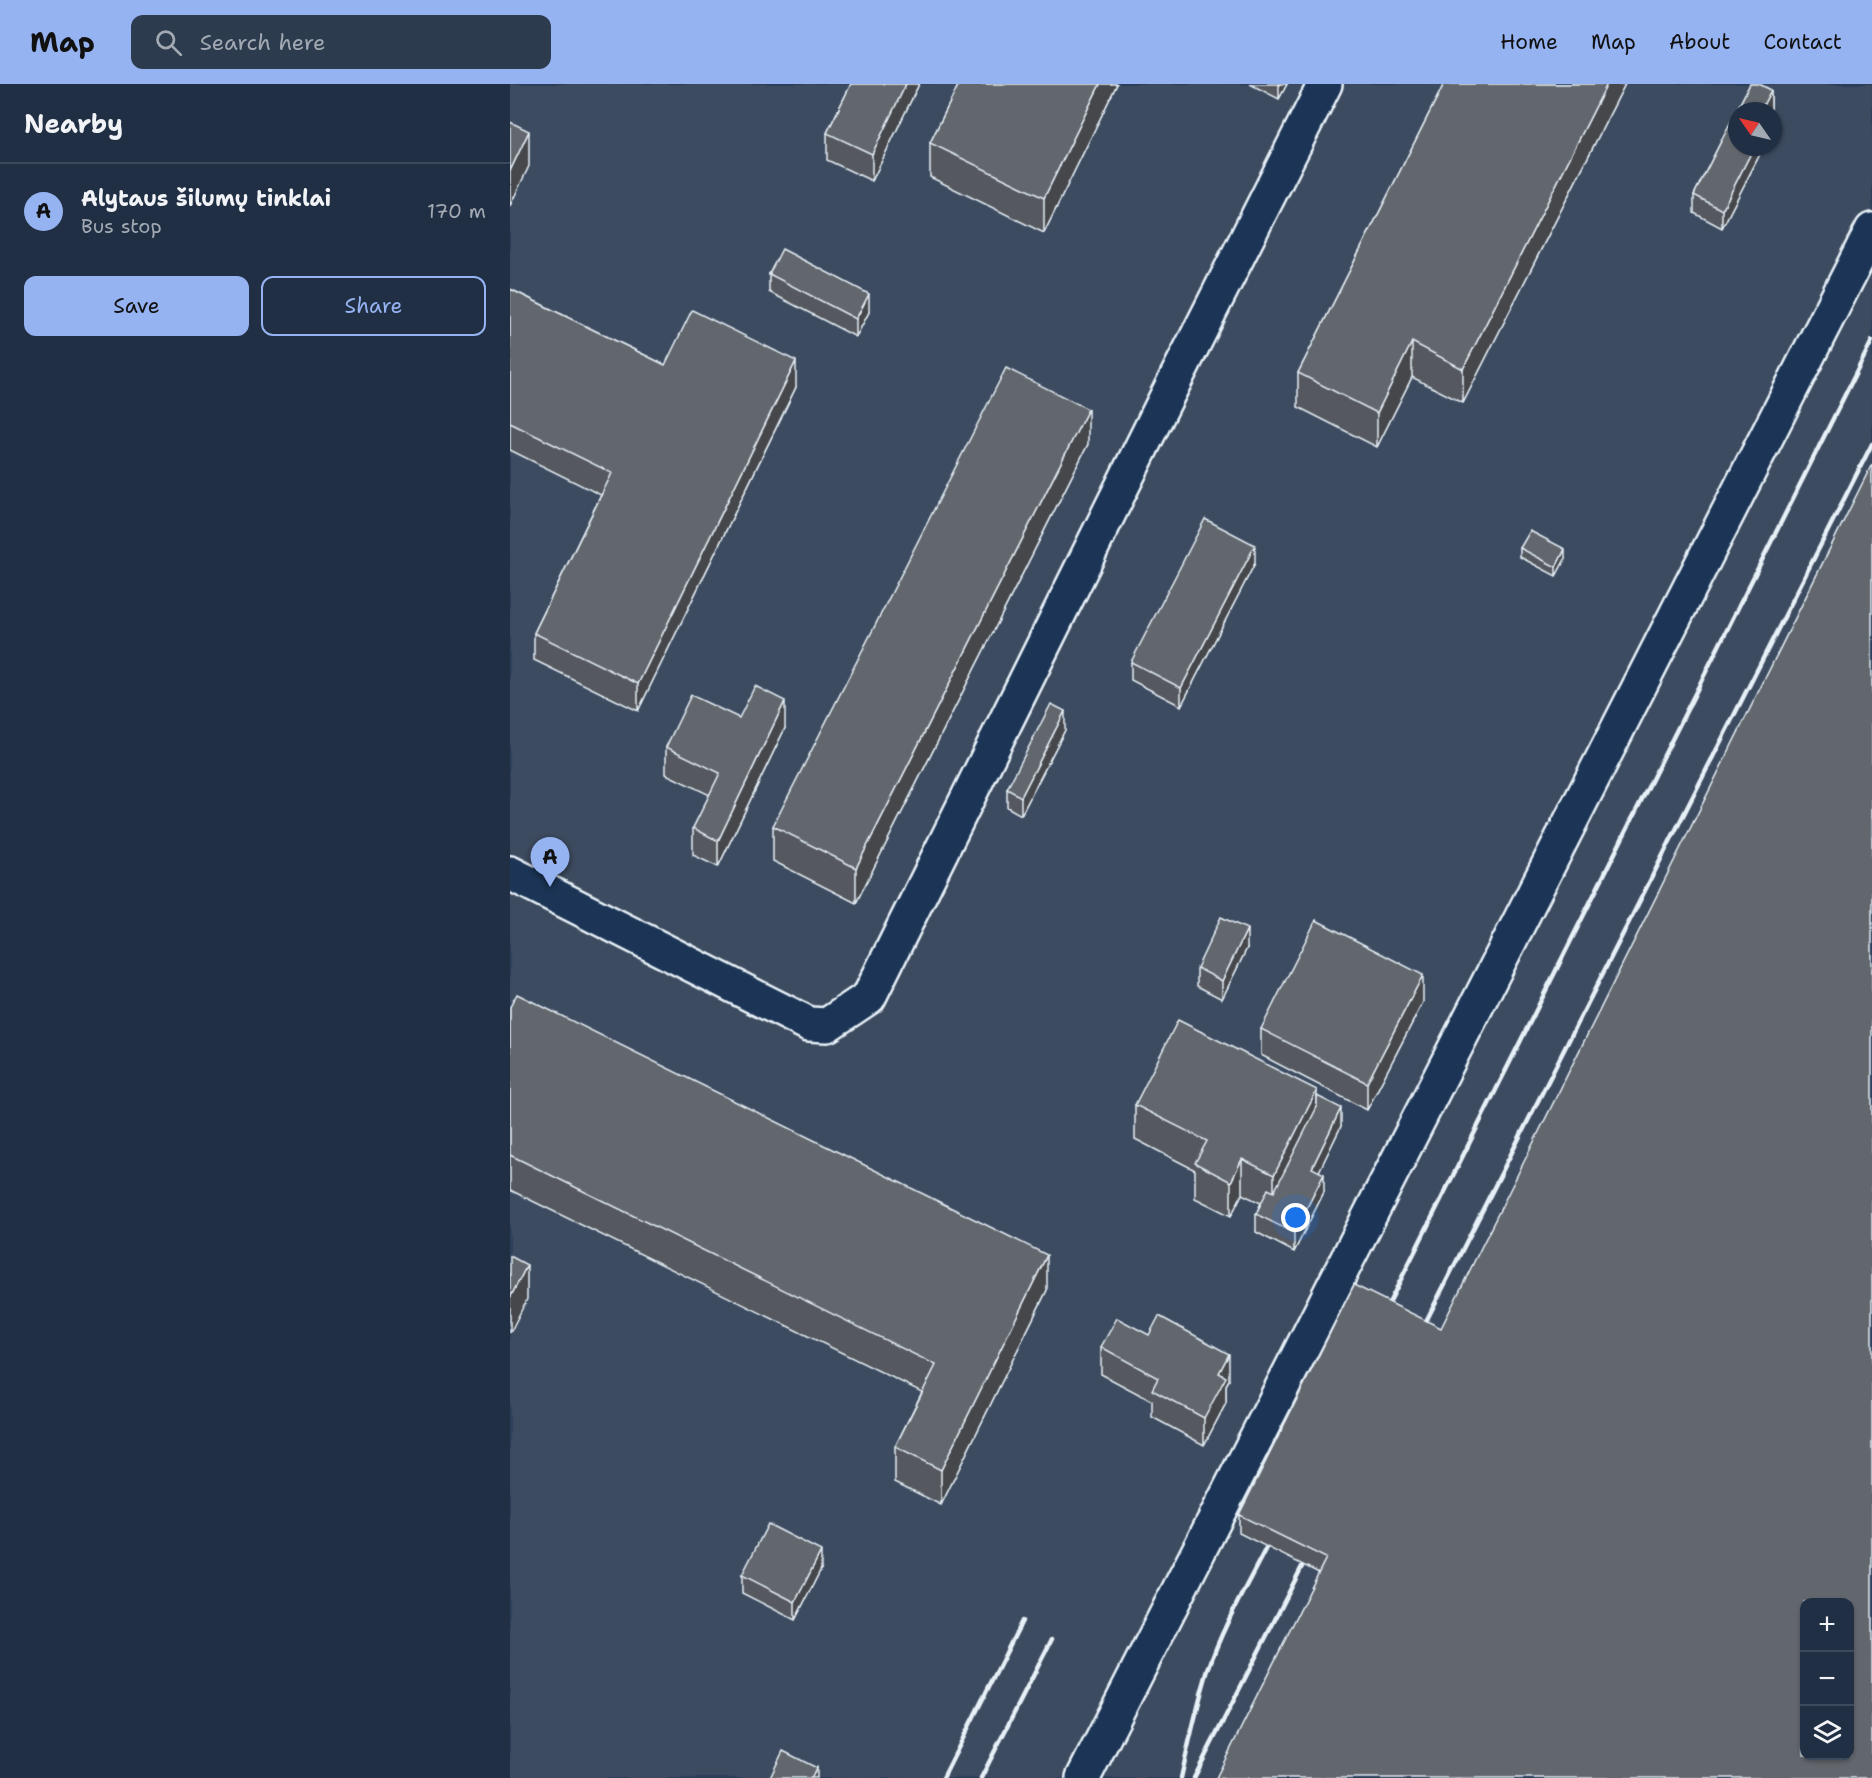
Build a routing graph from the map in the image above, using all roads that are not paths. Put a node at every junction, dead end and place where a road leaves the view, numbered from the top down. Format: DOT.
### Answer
graph roads {
  1 [pos="1325,84"];
  2 [pos="1872,230"];
  3 [pos="510,873"];
  4 [pos="1083,1778"];
  1 -- 3 [label="street"];
  2 -- 4 [label="street"];
}
